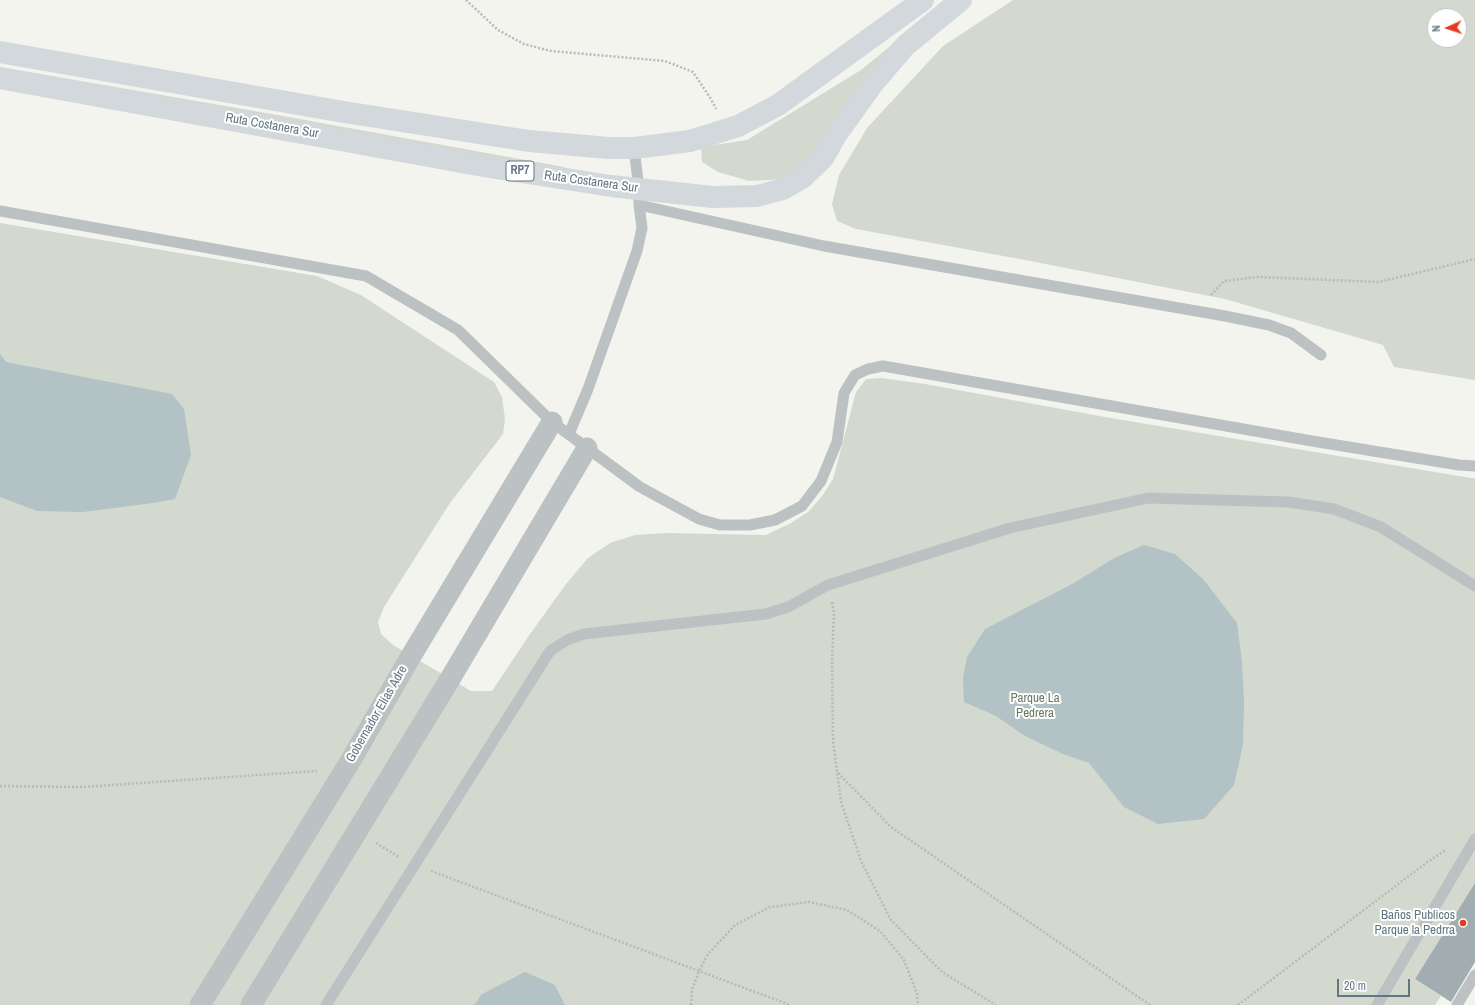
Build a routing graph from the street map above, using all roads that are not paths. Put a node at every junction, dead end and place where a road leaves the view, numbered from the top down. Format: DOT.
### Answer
graph roads {
  1 [pos="923,0"];
  2 [pos="961,0"];
  3 [pos="0,52"];
  4 [pos="0,78"];
  5 [pos="634,148"];
  6 [pos="639,197"];
  7 [pos="0,211"];
  8 [pos="1321,355"];
  9 [pos="552,422"];
  10 [pos="569,434"];
  11 [pos="587,448"];
  12 [pos="1475,466"];
  13 [pos="1475,586"];
  14 [pos="1475,839"];
  15 [pos="1475,975"];
  16 [pos="200,1005"];
  17 [pos="251,1005"];
  18 [pos="326,1005"];
  19 [pos="1377,1005"];
  20 [pos="1457,1005"];
  1 -- 5 [label="main road, Ruta Costanera Sur / RP7"];
  2 -- 6 [label="main road, Ruta Costanera Sur / RP7"];
  3 -- 5 [label="main road, Ruta Costanera Sur / RP7"];
  4 -- 6 [label="main road, Ruta Costanera Sur / RP7"];
  5 -- 6 [label="lane"];
  6 -- 8 [label="lane"];
  6 -- 10 [label="lane"];
  7 -- 9 [label="lane"];
  9 -- 10 [label="lane"];
  9 -- 16 [label="street, Gobernador Elías Adre"];
  10 -- 11 [label="lane"];
  11 -- 12 [label="lane"];
  11 -- 17 [label="street"];
  13 -- 18 [label="lane"];
  14 -- 19 [label="lane"];
  15 -- 20 [label="lane"];
}
